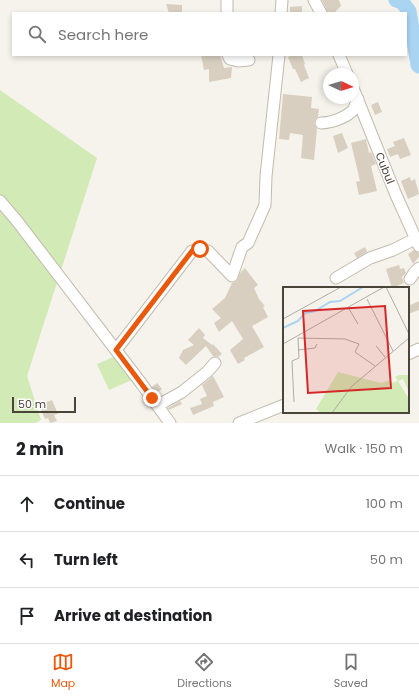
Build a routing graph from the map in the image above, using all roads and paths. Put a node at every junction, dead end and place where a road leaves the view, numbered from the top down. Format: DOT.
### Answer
graph roads {
  1 [pos="227,0"];
  2 [pos="282,0"];
  3 [pos="314,0"];
  4 [pos="227,12"];
  5 [pos="281,12"];
  6 [pos="320,12"];
  7 [pos="228,56"];
  8 [pos="279,56"];
  9 [pos="339,56"];
  10 [pos="249,60"];
  11 [pos="344,68"];
  12 [pos="359,101"];
  13 [pos="356,104"];
  14 [pos="321,123"];
  15 [pos="0,201"];
  16 [pos="417,243"];
  17 [pos="419,268"];
  18 [pos="336,278"];
  19 [pos="410,279"];
  20 [pos="116,350"];
  21 [pos="419,350"];
  22 [pos="409,354"];
  23 [pos="215,363"];
  24 [pos="154,402"];
  25 [pos="283,404"];
  26 [pos="170,423"];
  27 [pos="239,423"];
  1 -- 4 [label="street"];
  2 -- 5 [label="street"];
  3 -- 6 [label="street"];
  7 -- 10 [label="street"];
  8 -- 20 [label="street"];
  9 -- 11 [label="street"];
  12 -- 16 [label="street, Cubul"];
  13 -- 14 [label="street"];
  15 -- 20 [label="street"];
  16 -- 18 [label="street"];
  17 -- 19 [label="street"];
  20 -- 24 [label="street"];
  21 -- 22 [label="street"];
  23 -- 24 [label="street"];
  24 -- 26 [label="street"];
  25 -- 27 [label="street"];
}
